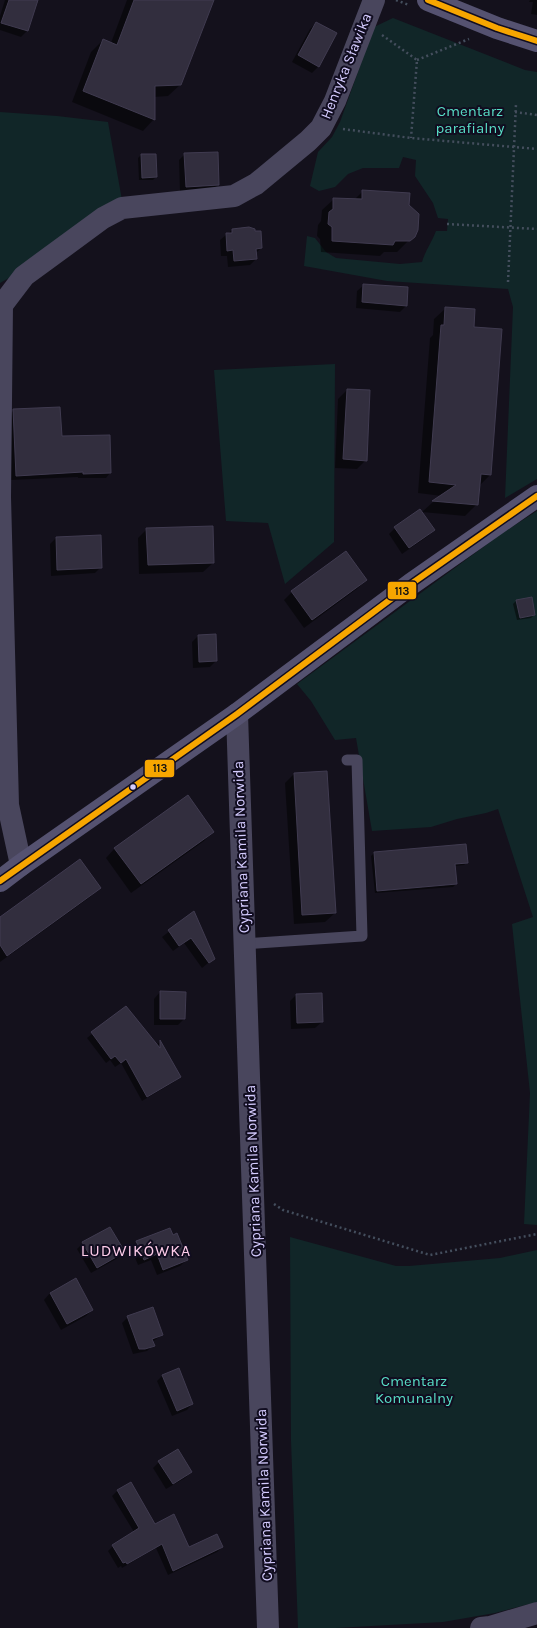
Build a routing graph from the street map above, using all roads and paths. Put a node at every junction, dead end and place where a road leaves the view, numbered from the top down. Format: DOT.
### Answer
graph roads {
  1 [pos="374,0"];
  2 [pos="428,0"];
  3 [pos="380,32"];
  4 [pos="473,38"];
  5 [pos="537,40"];
  6 [pos="417,60"];
  7 [pos="516,104"];
  8 [pos="515,112"];
  9 [pos="537,115"];
  10 [pos="340,129"];
  11 [pos="410,138"];
  12 [pos="514,146"];
  13 [pos="537,149"];
  14 [pos="447,224"];
  15 [pos="510,228"];
  16 [pos="537,230"];
  17 [pos="508,282"];
  18 [pos="1,305"];
  19 [pos="537,496"];
  20 [pos="237,714"];
  21 [pos="348,760"];
  22 [pos="21,865"];
  23 [pos="0,882"];
  24 [pos="244,944"];
  25 [pos="254,1190"];
  26 [pos="537,1234"];
  27 [pos="537,1613"];
  28 [pos="268,1628"];
  29 [pos="481,1628"];
  1 -- 18 [label="street, Henryka Sławika"];
  2 -- 5 [label="street"];
  3 -- 6 [label="path"];
  4 -- 6 [label="path"];
  6 -- 11 [label="path"];
  7 -- 8 [label="path"];
  8 -- 9 [label="path"];
  8 -- 12 [label="path"];
  10 -- 11 [label="path"];
  11 -- 12 [label="path"];
  12 -- 13 [label="path"];
  12 -- 15 [label="path"];
  14 -- 15 [label="path"];
  15 -- 16 [label="path"];
  15 -- 17 [label="path"];
  18 -- 22 [label="street, Henryka Sławika"];
  19 -- 20 [label="street"];
  20 -- 22 [label="street"];
  20 -- 24 [label="street, Cypriana Kamila Norwida"];
  21 -- 24 [label="lane"];
  22 -- 23 [label="street"];
  24 -- 25 [label="street, Cypriana Kamila Norwida"];
  25 -- 26 [label="path"];
  25 -- 28 [label="street, Cypriana Kamila Norwida"];
  27 -- 29 [label="street"];
}
